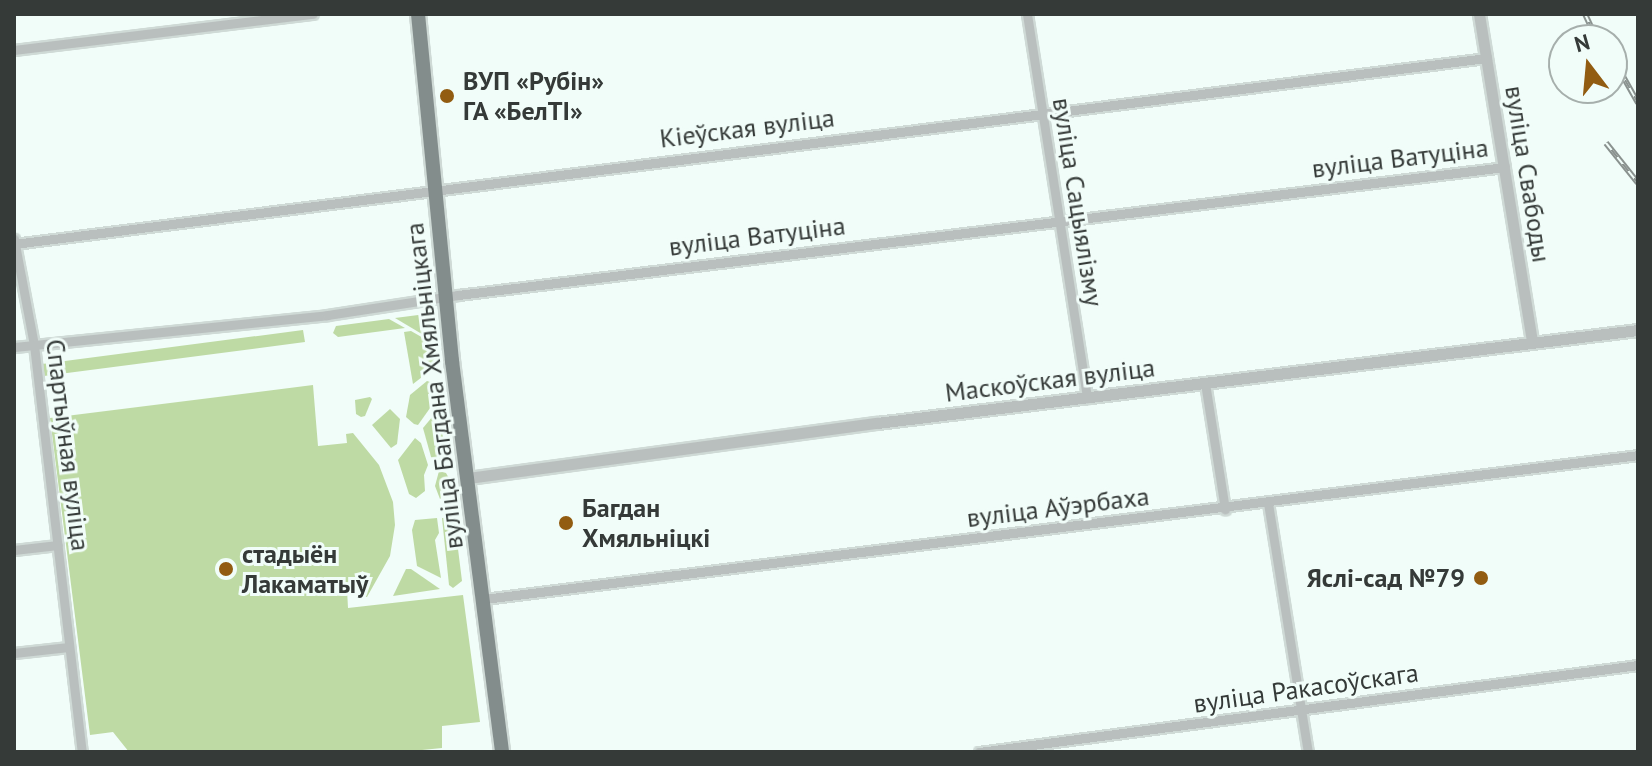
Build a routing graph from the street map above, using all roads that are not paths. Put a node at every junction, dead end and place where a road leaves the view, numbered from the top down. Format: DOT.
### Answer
graph roads {
  1 [pos="313,14"];
  2 [pos="418,14"];
  3 [pos="1027,14"];
  4 [pos="1479,14"];
  5 [pos="14,50"];
  6 [pos="1487,58"];
  7 [pos="1040,113"];
  8 [pos="1505,167"];
  9 [pos="435,190"];
  10 [pos="1058,221"];
  11 [pos="14,242"];
  12 [pos="445,297"];
  13 [pos="1638,330"];
  14 [pos="1532,341"];
  15 [pos="34,345"];
  16 [pos="14,347"];
  17 [pos="1205,383"];
  18 [pos="1087,398"];
  19 [pos="1638,455"];
  20 [pos="468,478"];
  21 [pos="1268,503"];
  22 [pos="1225,509"];
  23 [pos="58,545"];
  24 [pos="14,550"];
  25 [pos="484,599"];
  26 [pos="69,647"];
  27 [pos="14,653"];
  28 [pos="1638,665"];
  29 [pos="1300,711"];
  30 [pos="82,752"];
  31 [pos="502,752"];
  32 [pos="979,752"];
  33 [pos="1308,752"];
  1 -- 5 [label="street"];
  2 -- 9 [label="main road, вуліца Багдана Хмяльніцкага"];
  3 -- 7 [label="street, вуліца Сацыялізму"];
  4 -- 6 [label="street, вуліца Свабоды"];
  6 -- 7 [label="street, Кіеўская вуліца"];
  6 -- 8 [label="street, вуліца Свабоды"];
  7 -- 9 [label="street, Кіеўская вуліца"];
  7 -- 10 [label="street, вуліца Сацыялізму"];
  8 -- 10 [label="street, вуліца Ватуціна"];
  8 -- 14 [label="street, вуліца Свабоды"];
  9 -- 11 [label="street, Кіеўская вуліца"];
  9 -- 12 [label="main road, вуліца Багдана Хмяльніцкага"];
  10 -- 12 [label="street, вуліца Ватуціна"];
  10 -- 18 [label="street, вуліца Сацыялізму"];
  11 -- 15 [label="street, Спартыўная вуліца"];
  12 -- 15 [label="street, вуліца Ватуціна"];
  12 -- 20 [label="main road, вуліца Багдана Хмяльніцкага"];
  13 -- 14 [label="street, Маскоўская вуліца"];
  14 -- 17 [label="street, Маскоўская вуліца"];
  15 -- 16 [label="street, вуліца Ватуціна"];
  15 -- 23 [label="street, Спартыўная вуліца"];
  17 -- 18 [label="street, Маскоўская вуліца"];
  17 -- 22 [label="street"];
  18 -- 20 [label="street, Маскоўская вуліца"];
  19 -- 21 [label="street, вуліца Аўэрбаха"];
  20 -- 25 [label="main road, вуліца Багдана Хмяльніцкага"];
  21 -- 22 [label="street, вуліца Аўэрбаха"];
  21 -- 29 [label="street"];
  22 -- 25 [label="street, вуліца Аўэрбаха"];
  23 -- 24 [label="street"];
  23 -- 26 [label="street, Спартыўная вуліца"];
  25 -- 31 [label="main road, вуліца Багдана Хмяльніцкага"];
  26 -- 27 [label="street"];
  26 -- 30 [label="street, Спартыўная вуліца"];
  28 -- 29 [label="street, вуліца Ракасоўскага"];
  29 -- 32 [label="street, вуліца Ракасоўскага"];
  29 -- 33 [label="street"];
}
